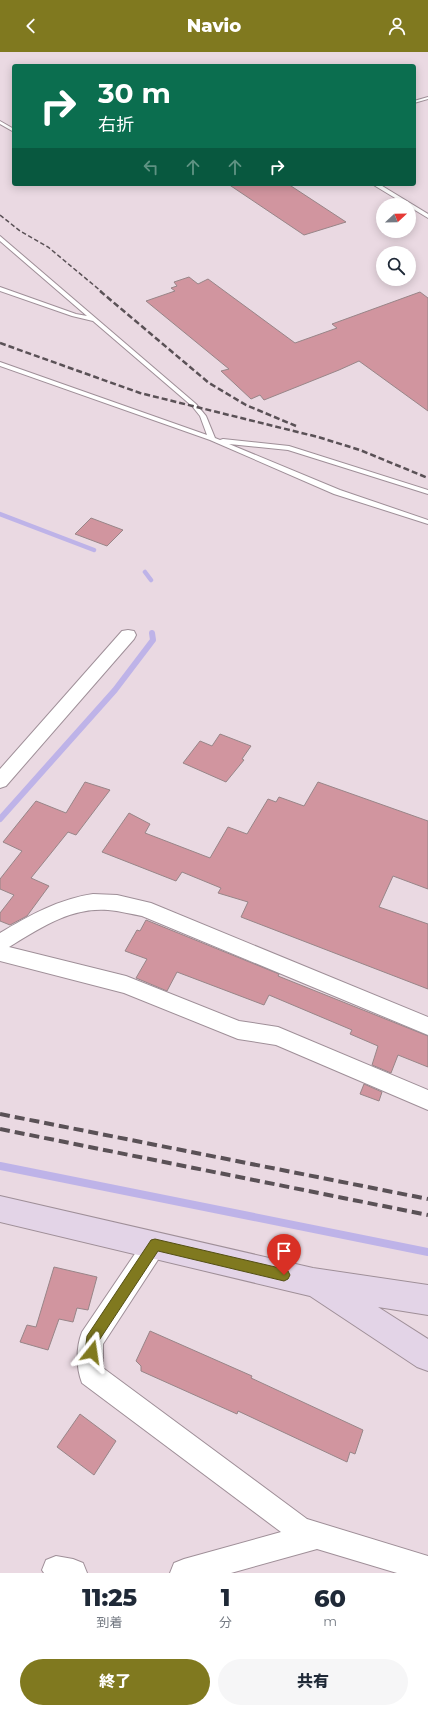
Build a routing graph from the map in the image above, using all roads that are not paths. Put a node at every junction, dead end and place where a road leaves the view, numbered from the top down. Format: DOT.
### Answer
graph roads {
  1 [pos="428,98"];
  2 [pos="416,101"];
  3 [pos="0,122"];
  4 [pos="12,130"];
  5 [pos="378,186"];
  6 [pos="428,216"];
  7 [pos="0,238"];
  8 [pos="0,289"];
  9 [pos="97,320"];
  10 [pos="0,364"];
  11 [pos="212,439"];
  12 [pos="428,492"];
  13 [pos="428,522"];
  14 [pos="128,635"];
  15 [pos="0,781"];
  16 [pos="0,943"];
  17 [pos="0,954"];
  18 [pos="428,1026"];
  19 [pos="428,1100"];
  20 [pos="0,1209"];
  21 [pos="155,1244"];
  22 [pos="313,1282"];
  23 [pos="428,1300"];
  24 [pos="428,1356"];
  25 [pos="318,1536"];
  26 [pos="428,1569"];
  27 [pos="184,1573"];
  1 -- 2 [label="lane"];
  3 -- 4 [label="lane"];
  5 -- 6 [label="lane"];
  7 -- 9 [label="lane"];
  8 -- 9 [label="lane"];
  9 -- 11 [label="lane"];
  10 -- 11 [label="lane"];
  11 -- 12 [label="lane"];
  11 -- 13 [label="lane"];
  14 -- 15 [label="street"];
  16 -- 18 [label="street"];
  17 -- 19 [label="street"];
  20 -- 21 [label="street"];
  21 -- 22 [label="street"];
  21 -- 25 [label="street"];
  22 -- 23 [label="street"];
  22 -- 24 [label="street"];
  25 -- 26 [label="street"];
  25 -- 27 [label="street"];
}
